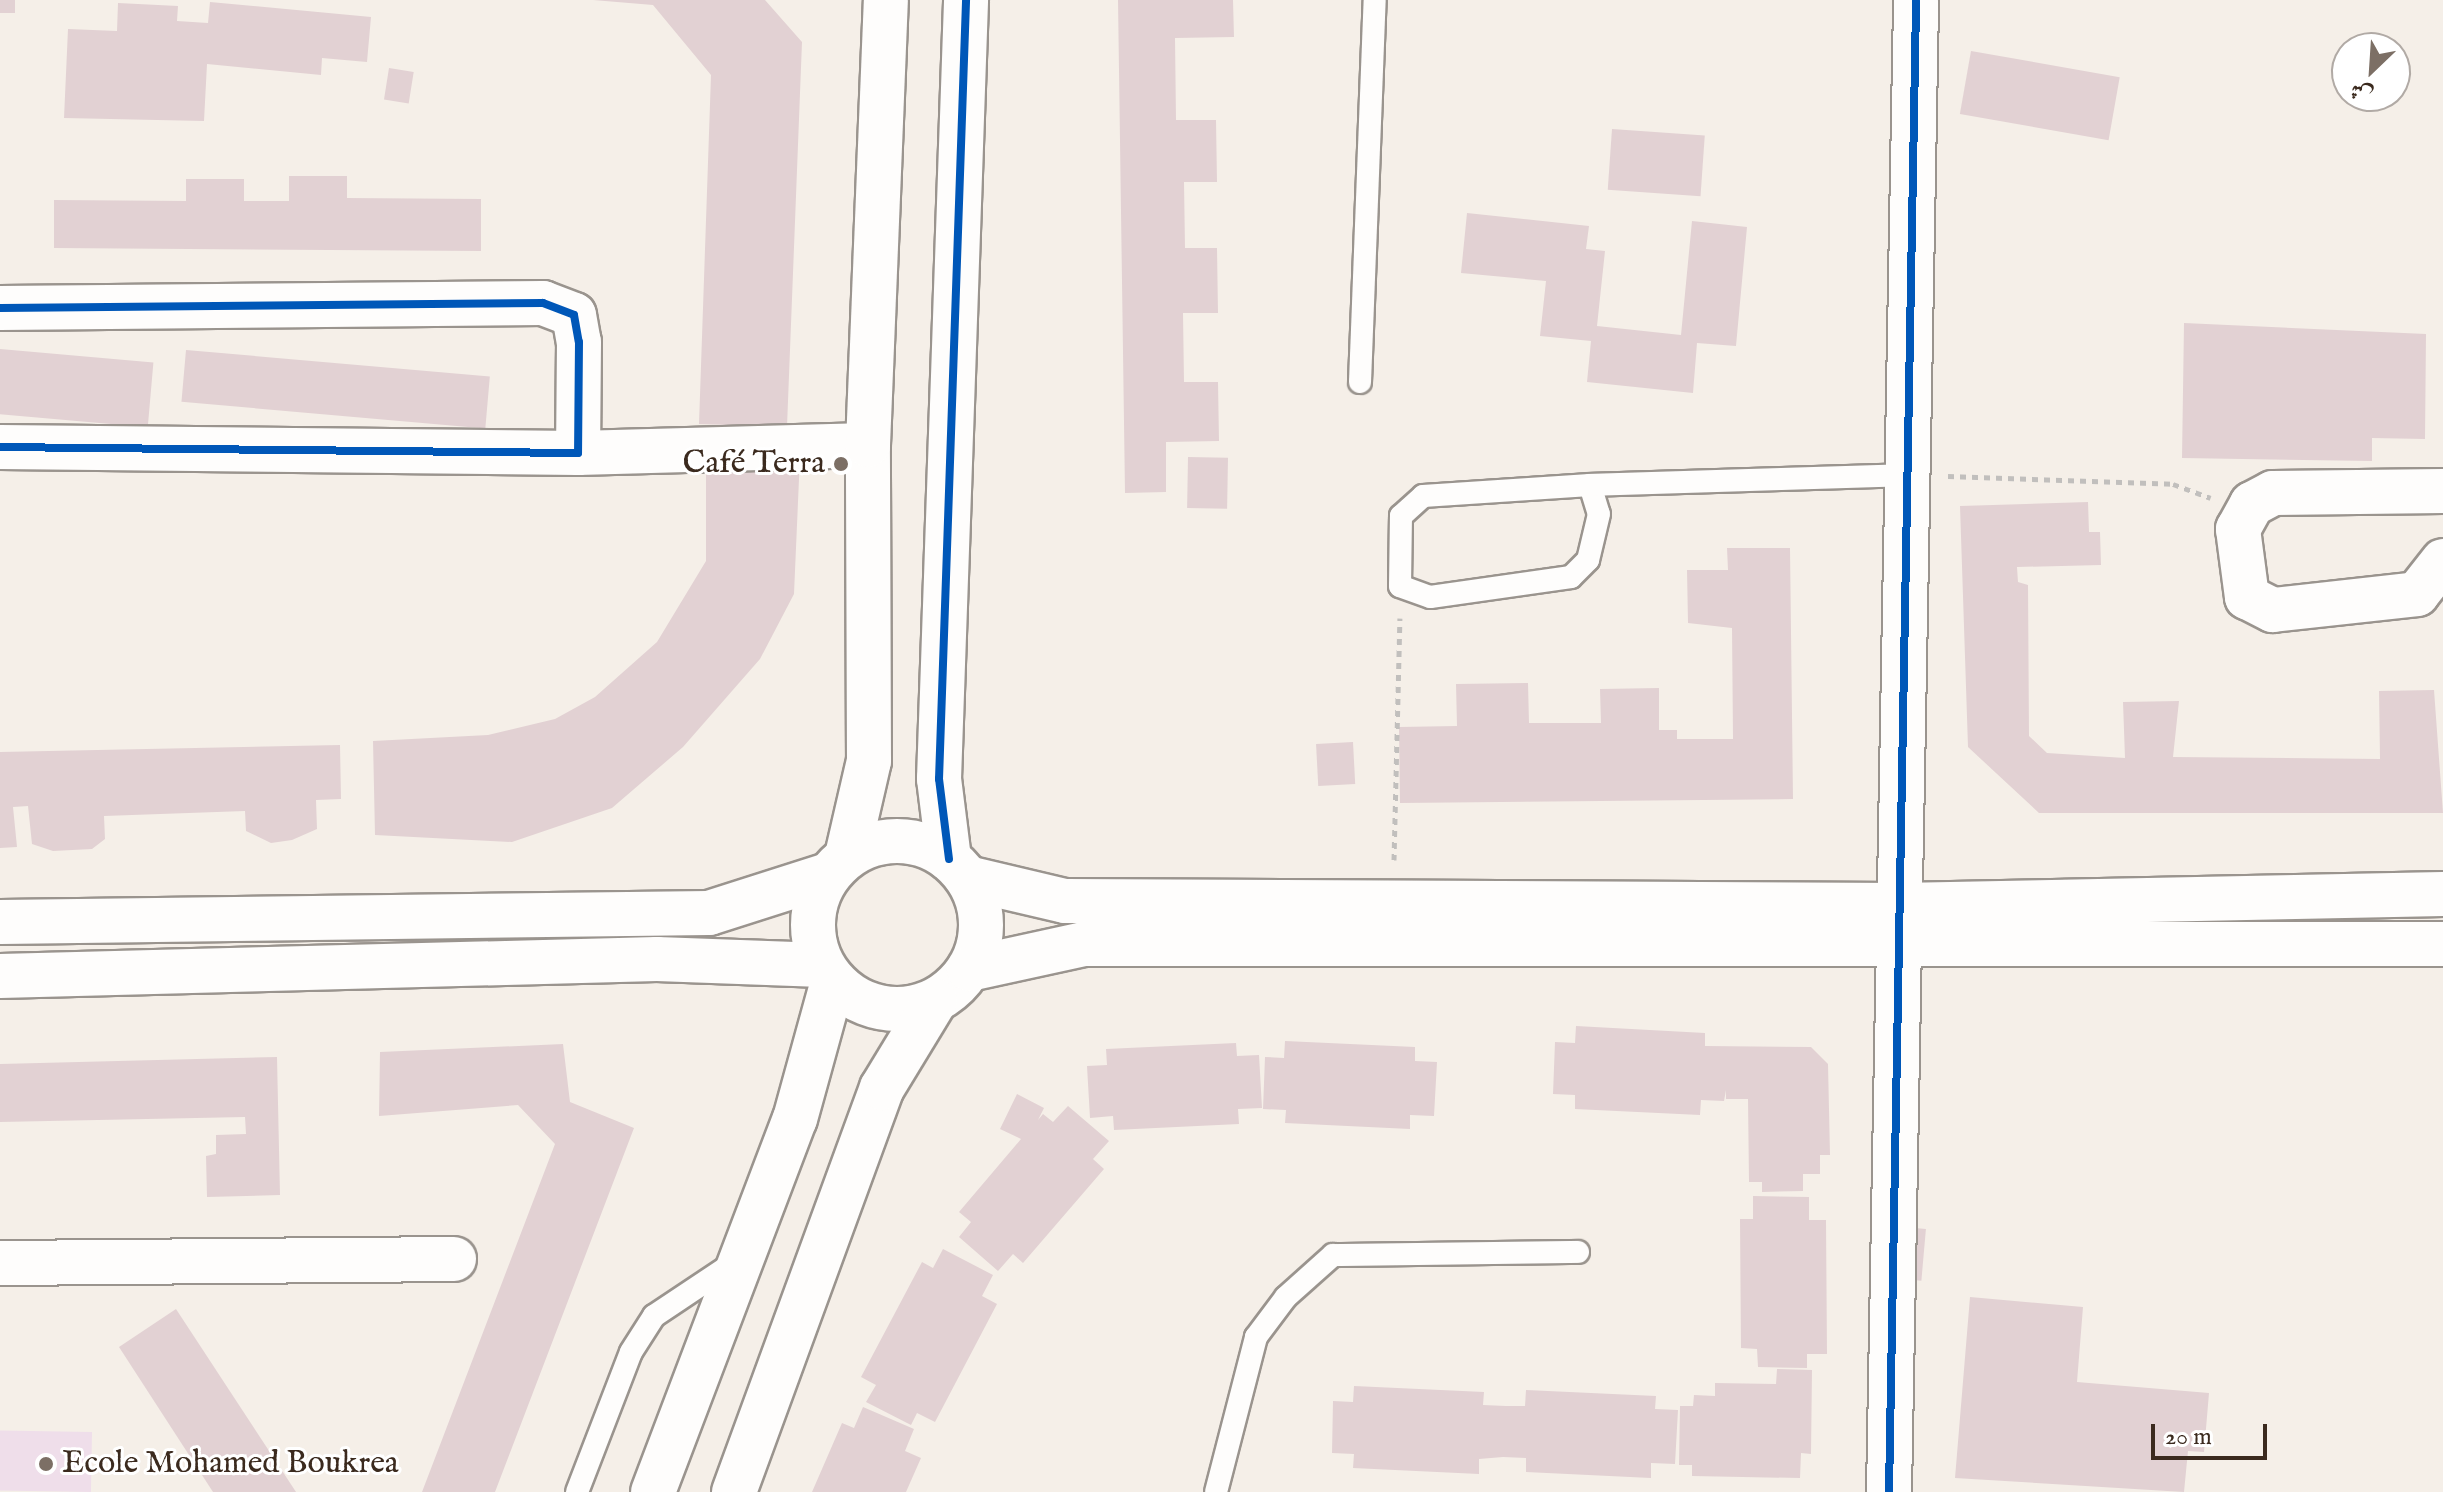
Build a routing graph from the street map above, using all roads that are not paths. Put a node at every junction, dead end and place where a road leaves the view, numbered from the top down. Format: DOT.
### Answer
graph roads {
  1 [pos="886,0"];
  2 [pos="966,0"];
  3 [pos="1375,0"];
  4 [pos="1916,0"];
  5 [pos="0,308"];
  6 [pos="1360,382"];
  7 [pos="868,445"];
  8 [pos="0,447"];
  9 [pos="578,453"];
  10 [pos="1908,475"];
  11 [pos="1590,485"];
  12 [pos="2443,491"];
  13 [pos="2443,561"];
  14 [pos="838,866"];
  15 [pos="958,868"];
  16 [pos="2443,894"];
  17 [pos="1900,905"];
  18 [pos="0,922"];
  19 [pos="2443,944"];
  20 [pos="1900,949"];
  21 [pos="969,969"];
  22 [pos="828,973"];
  23 [pos="0,976"];
  24 [pos="935,1001"];
  25 [pos="1578,1252"];
  26 [pos="742,1257"];
  27 [pos="454,1259"];
  28 [pos="0,1263"];
  29 [pos="577,1492"];
  30 [pos="653,1492"];
  31 [pos="734,1492"];
  32 [pos="1216,1492"];
  33 [pos="1889,1492"];
  1 -- 7 [label="main road"];
  2 -- 15 [label="main road"];
  3 -- 6 [label="lane"];
  4 -- 10 [label="main road"];
  5 -- 9 [label="main road"];
  7 -- 9 [label="main road"];
  7 -- 14 [label="main road"];
  8 -- 9 [label="main road"];
  10 -- 11 [label="lane"];
  10 -- 17 [label="main road"];
  11 -- 11 [label="lane"];
  12 -- 13 [label="main road"];
  14 -- 15 [label="main road"];
  14 -- 18 [label="main road"];
  14 -- 22 [label="main road"];
  15 -- 17 [label="main road"];
  15 -- 21 [label="main road"];
  16 -- 17 [label="main road"];
  17 -- 20 [label="main road"];
  19 -- 20 [label="main road"];
  20 -- 21 [label="main road"];
  20 -- 33 [label="main road"];
  21 -- 24 [label="main road"];
  22 -- 23 [label="main road"];
  22 -- 24 [label="main road"];
  22 -- 26 [label="main road"];
  24 -- 31 [label="main road"];
  25 -- 32 [label="lane"];
  26 -- 29 [label="lane"];
  26 -- 30 [label="main road"];
  27 -- 28 [label="main road"];
}
